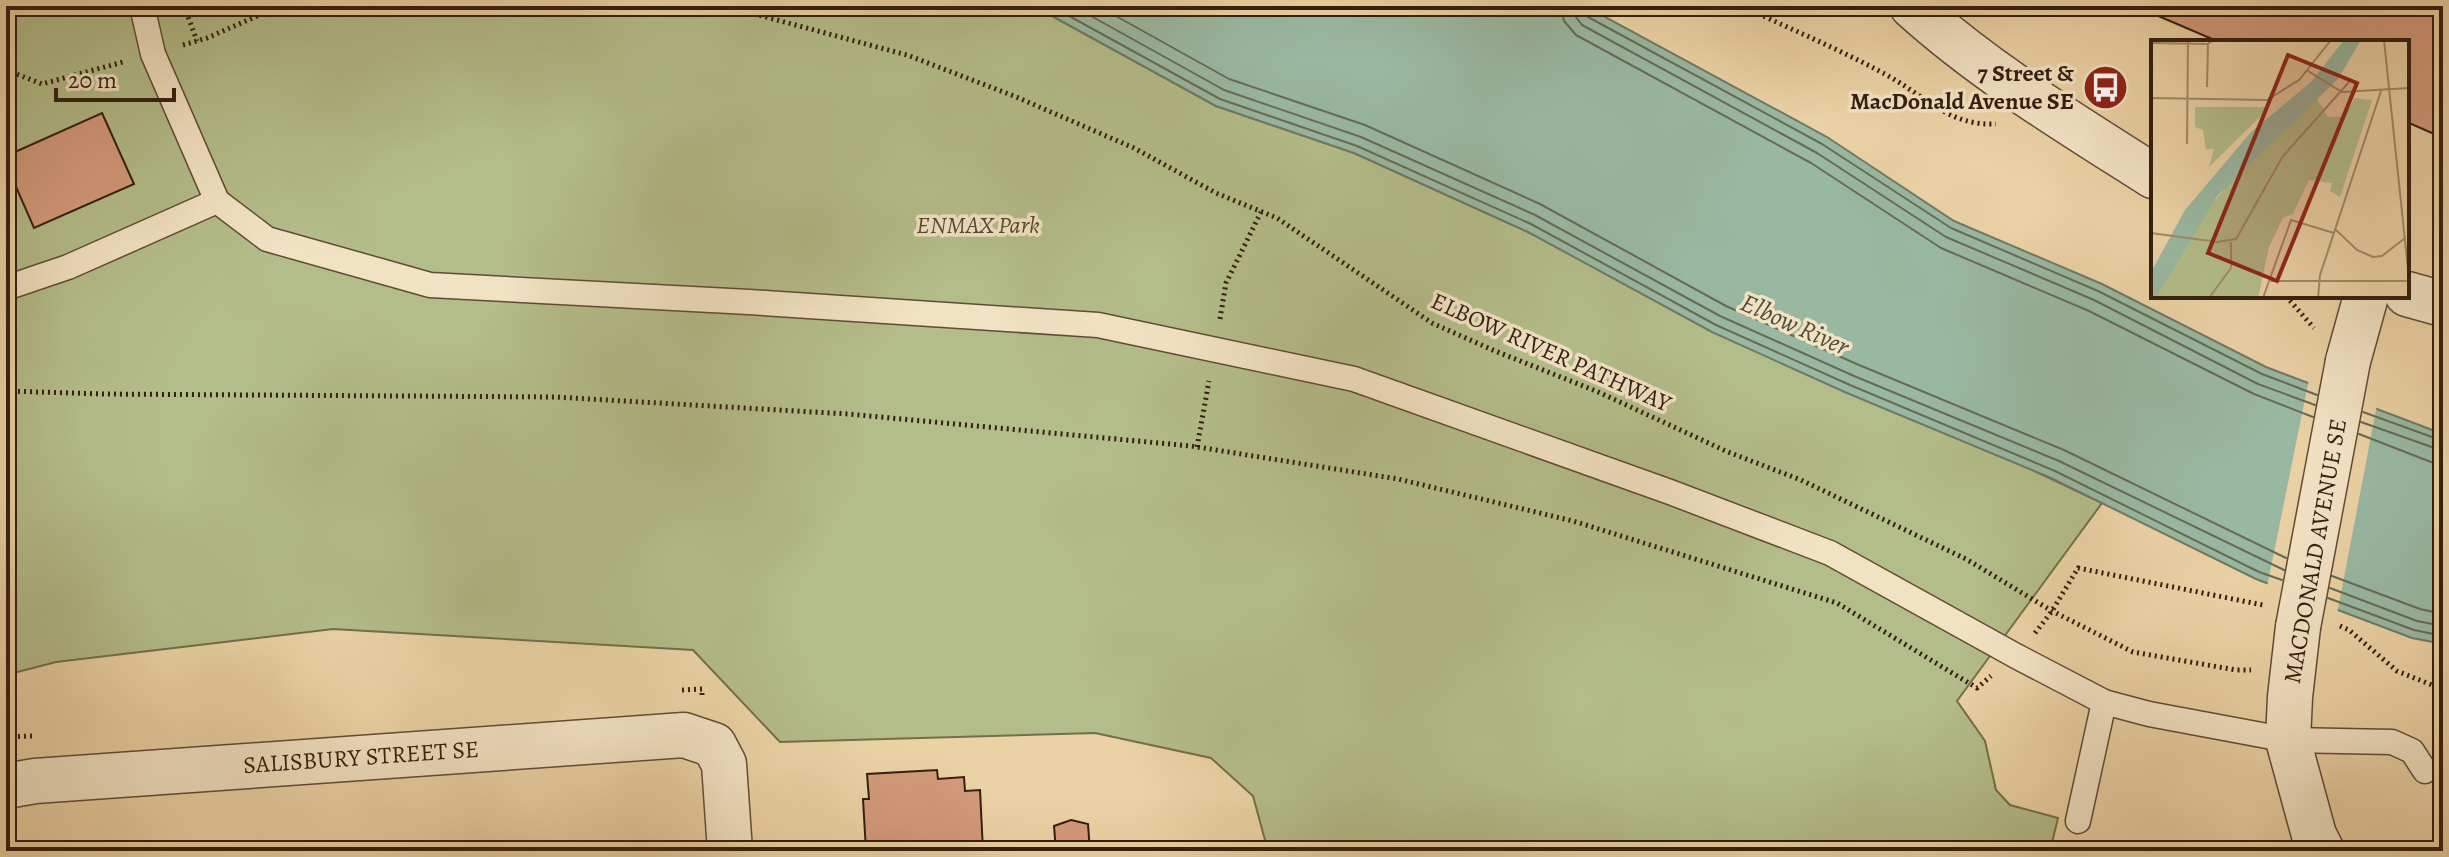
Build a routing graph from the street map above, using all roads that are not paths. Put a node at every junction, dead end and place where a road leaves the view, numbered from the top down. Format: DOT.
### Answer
graph roads {
  1 [pos="142,6"];
  2 [pos="1912,6"];
  3 [pos="2151,175"];
  4 [pos="217,201"];
  5 [pos="6,288"];
  6 [pos="2409,295"];
  7 [pos="2365,298"];
  8 [pos="2443,304"];
  9 [pos="2104,702"];
  10 [pos="2288,740"];
  11 [pos="2425,771"];
  12 [pos="6,786"];
  13 [pos="2078,821"];
  14 [pos="730,851"];
  15 [pos="2322,851"];
  1 -- 4 [label="lane"];
  2 -- 3 [label="street"];
  4 -- 5 [label="lane"];
  4 -- 9 [label="lane"];
  6 -- 8 [label="street"];
  7 -- 10 [label="street, MACDONALD AVENUE SE, bridge"];
  9 -- 10 [label="lane"];
  9 -- 13 [label="lane"];
  10 -- 11 [label="lane"];
  10 -- 15 [label="street, MACDONALD AVENUE SE"];
  12 -- 14 [label="street, SALISBURY STREET SE"];
}
